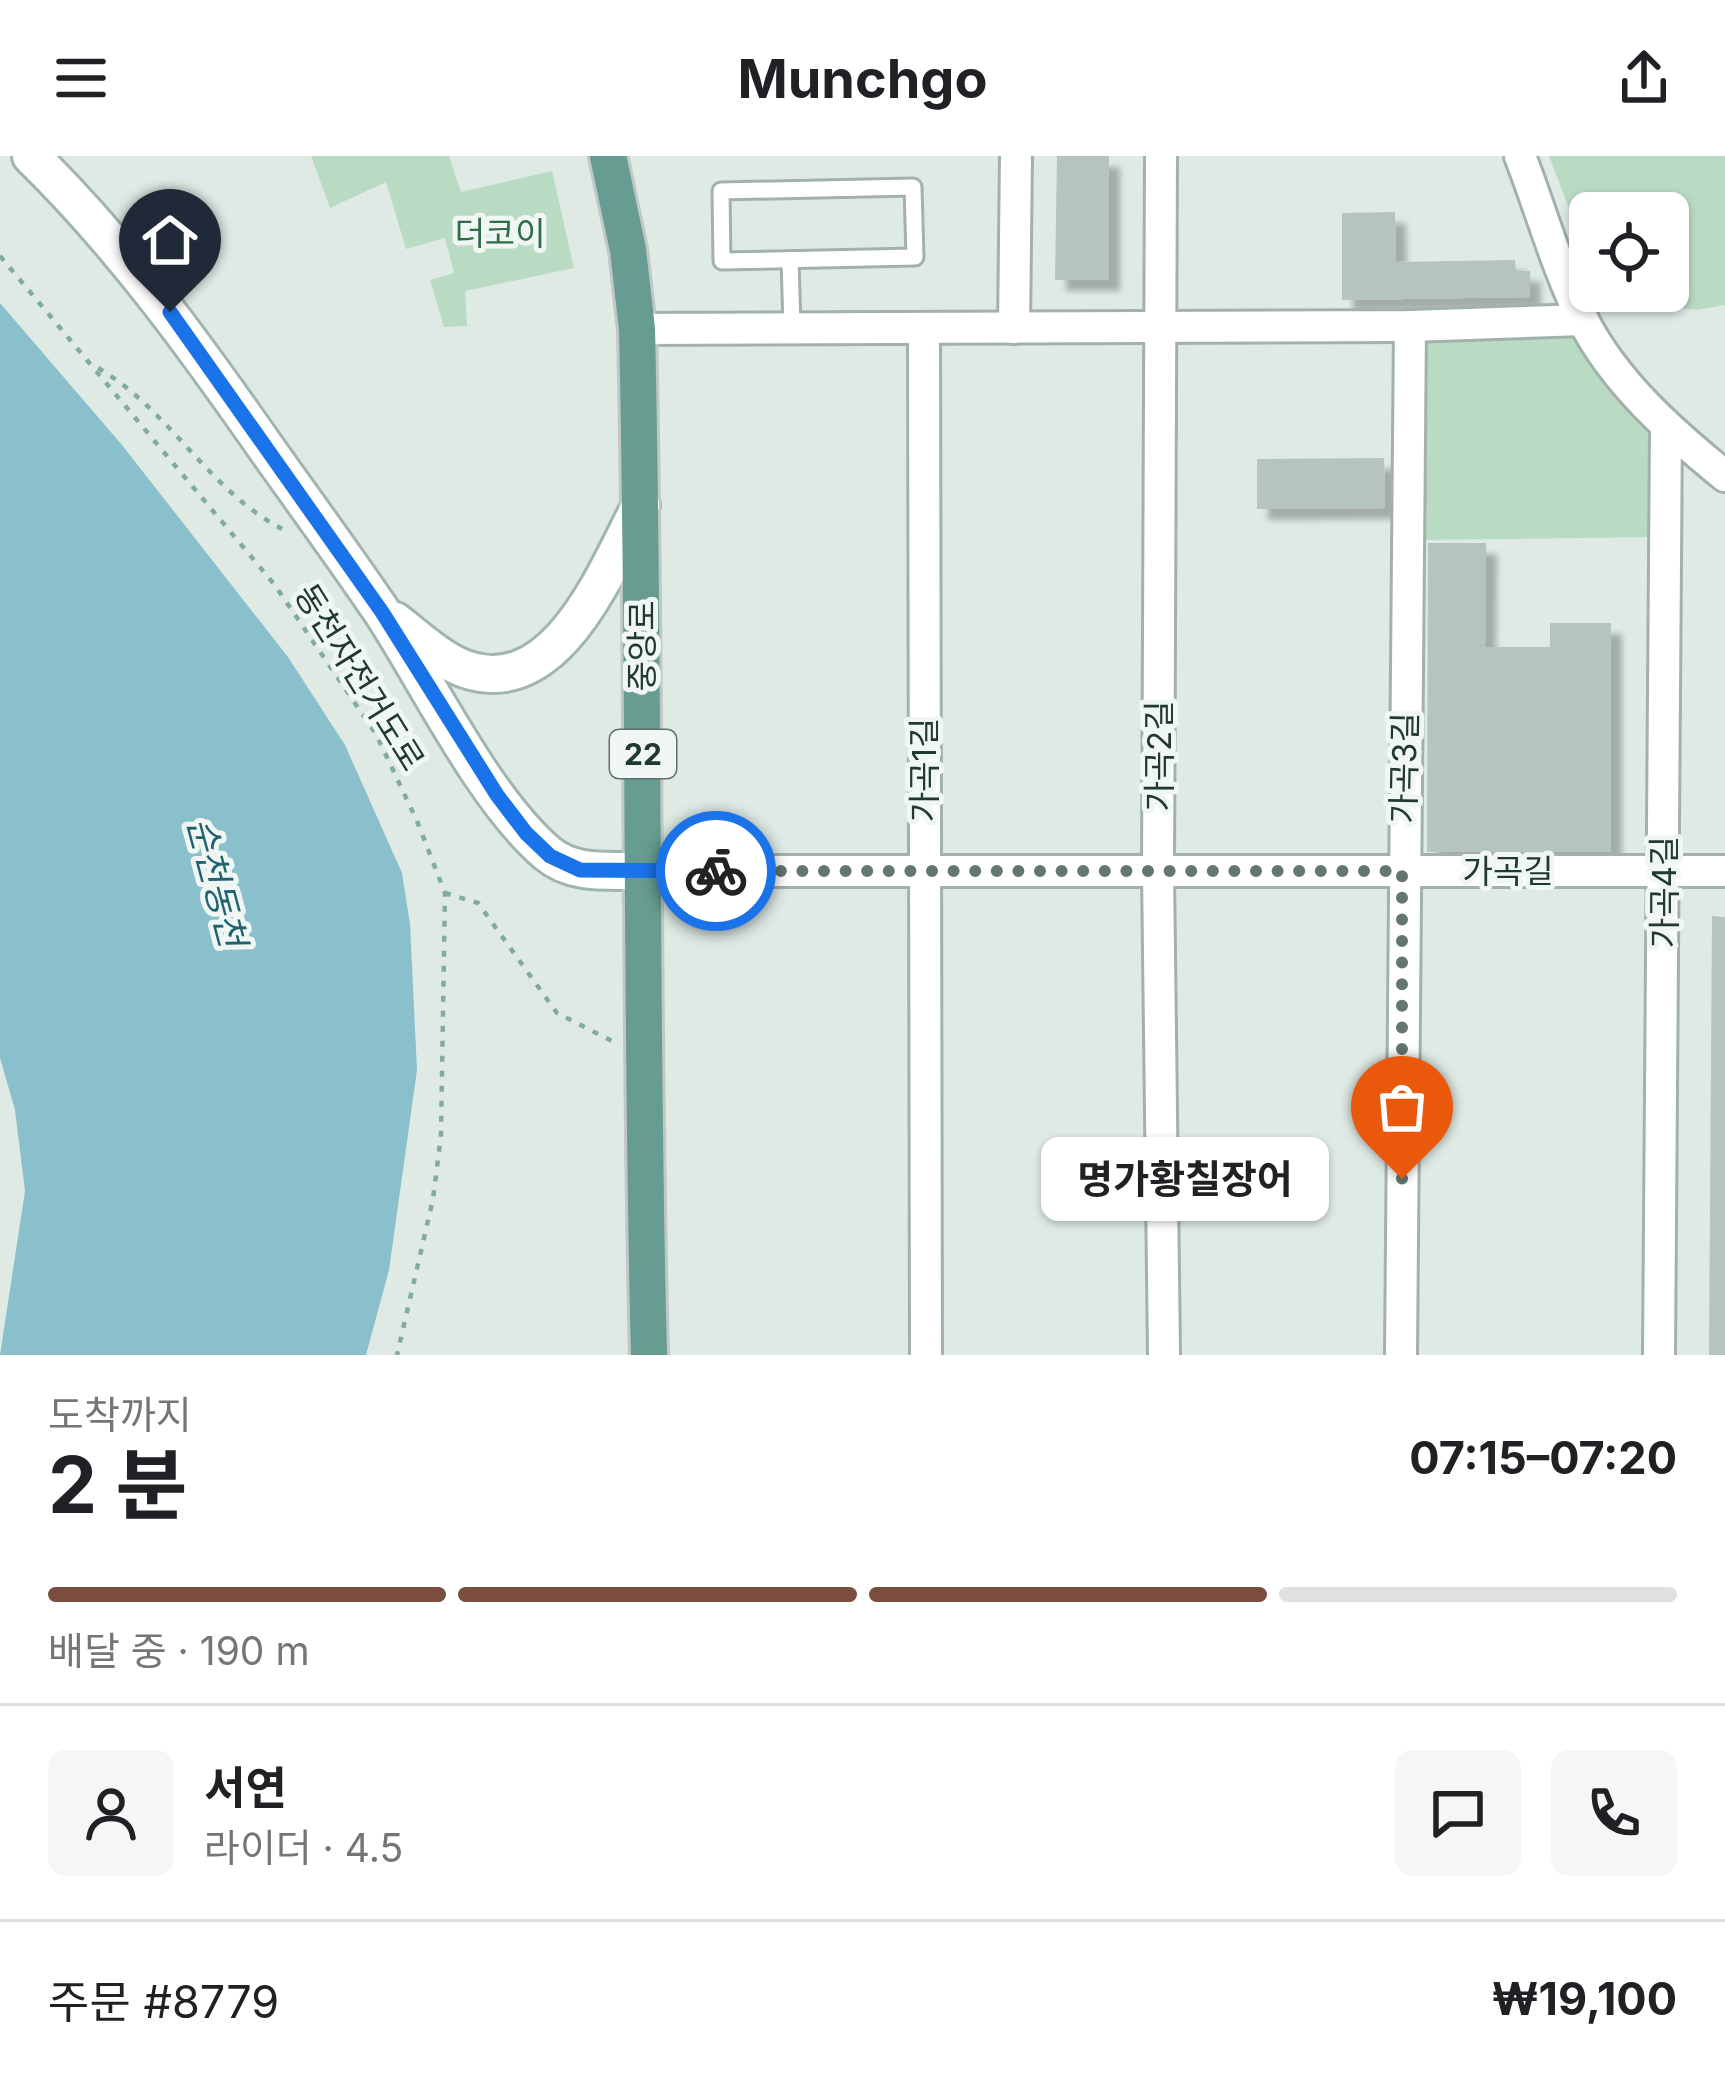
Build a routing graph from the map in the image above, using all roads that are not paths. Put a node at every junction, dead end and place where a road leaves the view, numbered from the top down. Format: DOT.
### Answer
graph roads {
  1 [pos="31,156"];
  2 [pos="608,156"];
  3 [pos="1016,156"];
  4 [pos="1161,156"];
  5 [pos="1520,156"];
  6 [pos="790,260"];
  7 [pos="1583,320"];
  8 [pos="1410,326"];
  9 [pos="792,327"];
  10 [pos="924,328"];
  11 [pos="1014,328"];
  12 [pos="1160,328"];
  13 [pos="637,329"];
  14 [pos="1666,428"];
  15 [pos="1725,476"];
  16 [pos="641,505"];
  17 [pos="382,612"];
  18 [pos="644,871"];
  19 [pos="924,871"];
  20 [pos="1158,871"];
  21 [pos="1402,871"];
  22 [pos="1664,871"];
  23 [pos="1725,871"];
  24 [pos="649,1355"];
  25 [pos="926,1355"];
  26 [pos="1164,1355"];
  27 [pos="1401,1355"];
  28 [pos="1659,1355"];
  1 -- 17 [label="main road"];
  2 -- 13 [label="main road, 중앙로 / 22"];
  3 -- 11 [label="street"];
  4 -- 12 [label="street, 가곡2길"];
  5 -- 7 [label="street"];
  6 -- 6 [label="lane"];
  6 -- 9 [label="lane"];
  7 -- 8 [label="street"];
  7 -- 14 [label="street"];
  8 -- 12 [label="street"];
  8 -- 21 [label="street, 가곡3길"];
  9 -- 10 [label="street"];
  9 -- 13 [label="street"];
  10 -- 11 [label="street"];
  10 -- 19 [label="street, 가곡1길"];
  11 -- 12 [label="street"];
  12 -- 20 [label="street, 가곡2길"];
  13 -- 16 [label="main road, 중앙로 / 22"];
  14 -- 15 [label="street"];
  14 -- 22 [label="street, 가곡4길"];
  16 -- 17 [label="main road"];
  16 -- 18 [label="main road, 중앙로 / 22"];
  17 -- 18 [label="main road"];
  18 -- 19 [label="street, 가곡길"];
  18 -- 24 [label="main road, 중앙로 / 22"];
  19 -- 20 [label="street, 가곡길"];
  19 -- 25 [label="street, 가곡1길"];
  20 -- 21 [label="street, 가곡길"];
  20 -- 26 [label="street, 가곡2길"];
  21 -- 22 [label="street, 가곡길"];
  21 -- 27 [label="street, 가곡3길"];
  22 -- 23 [label="street, 가곡길"];
  22 -- 28 [label="street, 가곡4길"];
}
